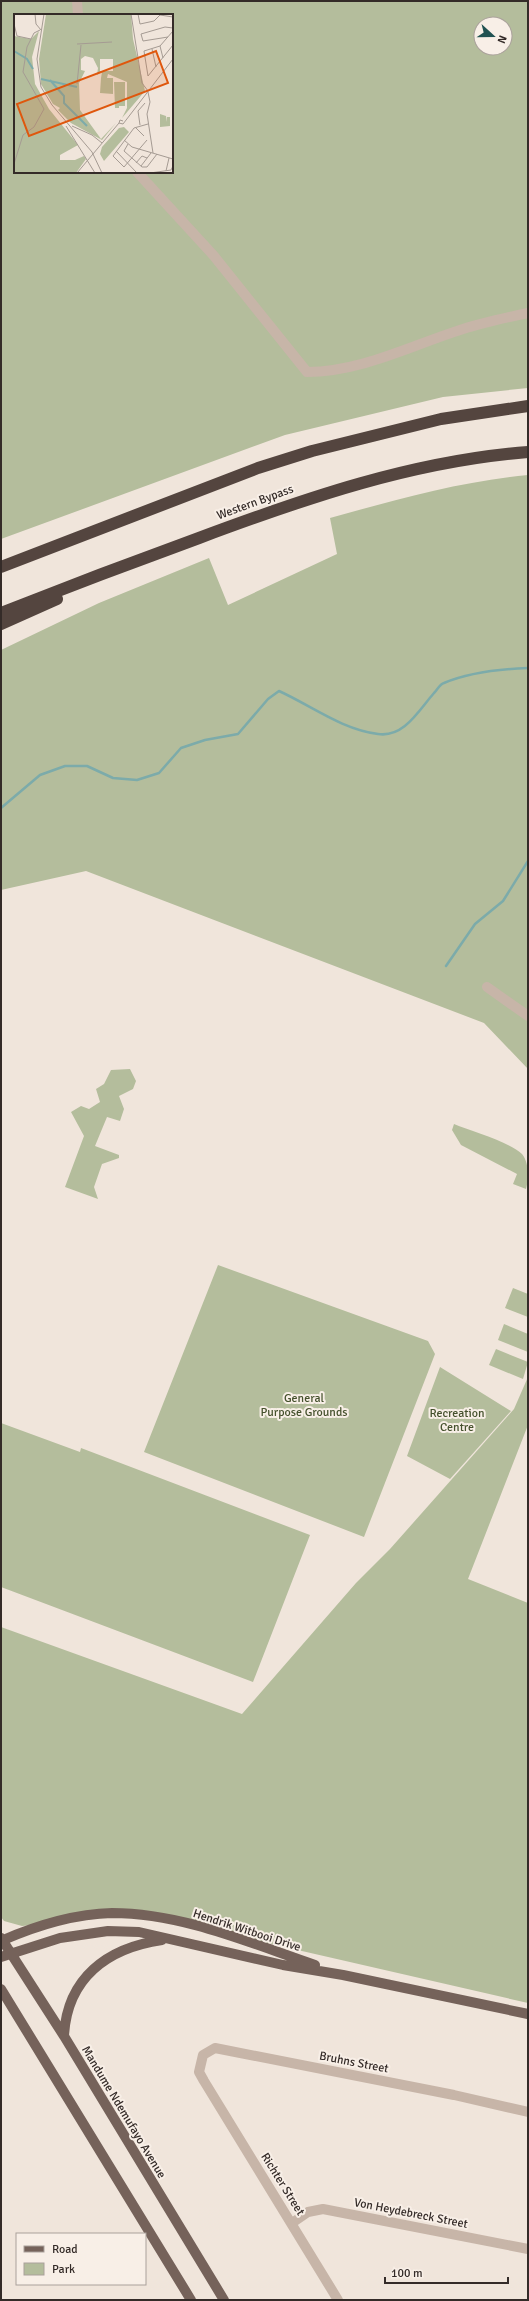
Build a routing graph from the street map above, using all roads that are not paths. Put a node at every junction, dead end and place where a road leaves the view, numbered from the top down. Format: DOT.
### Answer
graph roads {
  1 [pos="77,1"];
  2 [pos="78,14"];
  3 [pos="138,173"];
  4 [pos="528,313"];
  5 [pos="528,406"];
  6 [pos="528,452"];
  7 [pos="222,529"];
  8 [pos="1,567"];
  9 [pos="1,612"];
  10 [pos="1,624"];
  11 [pos="487,987"];
  12 [pos="528,1016"];
  13 [pos="170,1938"];
  14 [pos="2,1940"];
  15 [pos="5,1954"];
  16 [pos="343,1975"];
  17 [pos="1,1989"];
  18 [pos="528,2014"];
  19 [pos="64,2036"];
  20 [pos="204,2081"];
  21 [pos="528,2112"];
  22 [pos="292,2223"];
  23 [pos="528,2249"];
  24 [pos="191,2300"];
  25 [pos="224,2300"];
  26 [pos="338,2300"];
  1 -- 2 [label="street"];
  3 -- 4 [label="street"];
  5 -- 8 [label="highway"];
  6 -- 7 [label="highway, Western Bypass"];
  7 -- 9 [label="highway, Western Bypass"];
  7 -- 10 [label="highway"];
  11 -- 12 [label="street"];
  13 -- 15 [label="main road, Hendrik Witbooi Drive"];
  13 -- 16 [label="main road, Hendrik Witbooi Drive"];
  13 -- 19 [label="main road"];
  14 -- 15 [label="main road, Mandume Ndemufayo Avenue"];
  14 -- 16 [label="main road, Hendrik Witbooi Drive"];
  15 -- 19 [label="main road, Mandume Ndemufayo Avenue"];
  16 -- 18 [label="main road, Hendrik Witbooi Drive"];
  17 -- 24 [label="main road"];
  19 -- 25 [label="main road, Mandume Ndemufayo Avenue"];
  20 -- 21 [label="street, Bruhns Street"];
  20 -- 22 [label="street, Richter Street"];
  22 -- 23 [label="street, Von Heydebreck Street"];
  22 -- 26 [label="street, Richter Street"];
}
